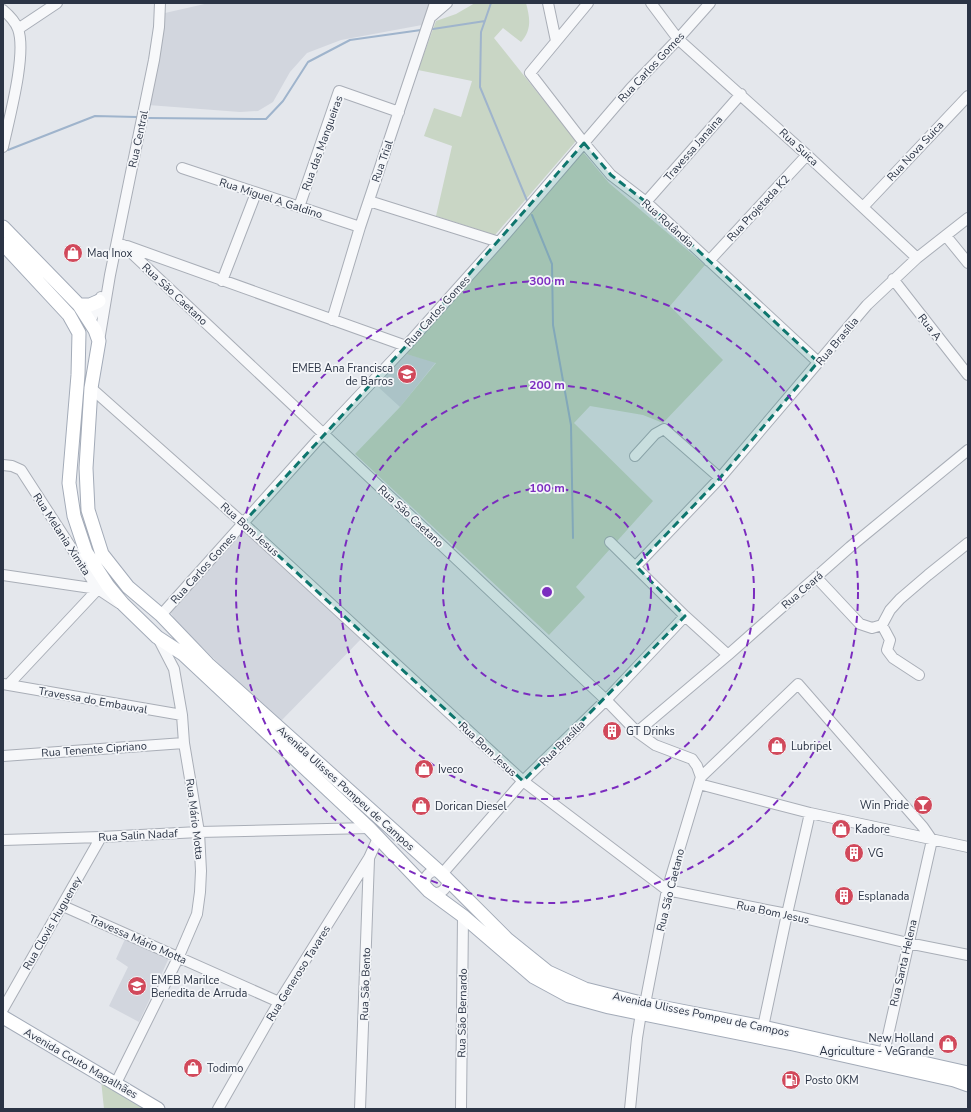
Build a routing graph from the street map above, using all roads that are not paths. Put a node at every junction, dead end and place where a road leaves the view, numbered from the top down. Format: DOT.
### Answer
graph roads {
  1 [pos="57,3"];
  2 [pos="160,3"];
  3 [pos="436,3"];
  4 [pos="447,3"];
  5 [pos="548,3"];
  6 [pos="588,3"];
  7 [pos="651,3"];
  8 [pos="706,5"];
  9 [pos="3,10"];
  10 [pos="431,17"];
  11 [pos="18,29"];
  12 [pos="678,39"];
  13 [pos="556,41"];
  14 [pos="741,94"];
  15 [pos="968,96"];
  16 [pos="399,112"];
  17 [pos="584,143"];
  18 [pos="3,147"];
  19 [pos="807,155"];
  20 [pos="182,168"];
  21 [pos="256,193"];
  22 [pos="369,201"];
  23 [pos="646,202"];
  24 [pos="299,207"];
  25 [pos="863,207"];
  26 [pos="968,218"];
  27 [pos="3,227"];
  28 [pos="360,227"];
  29 [pos="946,236"];
  30 [pos="499,242"];
  31 [pos="3,244"];
  32 [pos="120,244"];
  33 [pos="917,258"];
  34 [pos="709,261"];
  35 [pos="968,264"];
  36 [pos="110,275"];
  37 [pos="893,279"];
  38 [pos="222,281"];
  39 [pos="99,301"];
  40 [pos="79,305"];
  41 [pos="332,320"];
  42 [pos="90,322"];
  43 [pos="79,333"];
  44 [pos="99,341"];
  45 [pos="406,346"];
  46 [pos="818,362"];
  47 [pos="78,375"];
  48 [pos="968,375"];
  49 [pos="91,388"];
  50 [pos="324,434"];
  51 [pos="968,450"];
  52 [pos="634,456"];
  53 [pos="3,465"];
  54 [pos="720,478"];
  55 [pos="243,523"];
  56 [pos="610,542"];
  57 [pos="968,544"];
  58 [pos="636,566"];
  59 [pos="3,575"];
  60 [pos="816,577"];
  61 [pos="98,589"];
  62 [pos="123,604"];
  63 [pos="161,615"];
  64 [pos="685,616"];
  65 [pos="882,624"];
  66 [pos="157,637"];
  67 [pos="183,654"];
  68 [pos="728,655"];
  69 [pos="174,669"];
  70 [pos="919,675"];
  71 [pos="6,684"];
  72 [pos="606,700"];
  73 [pos="182,715"];
  74 [pos="637,732"];
  75 [pos="184,742"];
  76 [pos="3,756"];
  77 [pos="700,780"];
  78 [pos="523,781"];
  79 [pos="810,813"];
  80 [pos="368,828"];
  81 [pos="199,832"];
  82 [pos="101,837"];
  83 [pos="378,838"];
  84 [pos="3,840"];
  85 [pos="932,840"];
  86 [pos="968,847"];
  87 [pos="369,858"];
  88 [pos="442,874"];
  89 [pos="667,890"];
  90 [pos="428,891"];
  91 [pos="63,906"];
  92 [pos="786,914"];
  93 [pos="463,916"];
  94 [pos="908,943"];
  95 [pos="968,955"];
  96 [pos="179,956"];
  97 [pos="279,1002"];
  98 [pos="3,1009"];
  99 [pos="643,1009"];
  100 [pos="3,1017"];
  101 [pos="763,1027"];
  102 [pos="884,1053"];
  103 [pos="968,1073"];
  104 [pos="116,1083"];
  105 [pos="968,1085"];
  106 [pos="158,1109"];
  107 [pos="218,1109"];
  108 [pos="360,1109"];
  109 [pos="461,1109"];
  110 [pos="630,1109"];
  1 -- 11 [label="street"];
  2 -- 32 [label="street, Rua Central"];
  3 -- 10 [label="street, Rua Trial"];
  4 -- 10 [label="street"];
  5 -- 13 [label="street"];
  6 -- 13 [label="street"];
  7 -- 12 [label="street, Rua Suica"];
  8 -- 12 [label="street, Rua Carlos Gomes"];
  9 -- 11 [label="street"];
  10 -- 16 [label="street, Rua Trial"];
  11 -- 18 [label="street"];
  12 -- 14 [label="street, Rua Suica"];
  12 -- 17 [label="street, Rua Carlos Gomes"];
  13 -- 17 [label="street, Rua Rolândia"];
  14 -- 19 [label="street, Rua Suica"];
  14 -- 23 [label="street, Travessa Janaina"];
  15 -- 25 [label="street, Rua Nova Suica"];
  16 -- 22 [label="street, Rua Trial"];
  16 -- 24 [label="street, Rua das Mangueiras"];
  17 -- 23 [label="street, Rua Rolândia"];
  17 -- 30 [label="street, Rua Carlos Gomes"];
  19 -- 25 [label="street, Rua Suica"];
  19 -- 34 [label="street, Rua Projetada K2"];
  20 -- 21 [label="street, Rua Miguel A Galdino"];
  21 -- 24 [label="street, Rua Miguel A Galdino"];
  21 -- 38 [label="street"];
  22 -- 28 [label="street, Rua Trial"];
  22 -- 30 [label="street"];
  23 -- 34 [label="street, Rua Rolândia"];
  24 -- 28 [label="street, Rua Miguel A Galdino"];
  25 -- 33 [label="street, Rua Suica"];
  26 -- 29 [label="street, Rua Brasília"];
  27 -- 40 [label="main road"];
  28 -- 41 [label="street, Rua Trial"];
  29 -- 33 [label="street, Rua Brasília"];
  29 -- 35 [label="street"];
  30 -- 45 [label="street, Rua Carlos Gomes"];
  31 -- 43 [label="main road"];
  32 -- 36 [label="street, Rua Central"];
  32 -- 38 [label="street, Rua São Caetano"];
  32 -- 50 [label="street, Rua São Caetano"];
  33 -- 37 [label="street, Rua Brasília"];
  34 -- 46 [label="street, Rua Rolândia"];
  36 -- 39 [label="street, Rua Central"];
  36 -- 44 [label="street, Rua Central"];
  37 -- 46 [label="street, Rua Brasília"];
  37 -- 48 [label="street, Rua A"];
  38 -- 41 [label="street, Rua São Caetano"];
  39 -- 40 [label="main road"];
  39 -- 42 [label="street, Rua Central"];
  40 -- 42 [label="main road"];
  41 -- 45 [label="street, Rua São Caetano"];
  42 -- 43 [label="main road"];
  42 -- 44 [label="main road"];
  43 -- 47 [label="main road, Avenida Ulisses Pompeu de Campos"];
  44 -- 49 [label="main road, Avenida Ulisses Pompeu de Campos"];
  45 -- 50 [label="street, Rua Carlos Gomes"];
  46 -- 54 [label="street, Rua Brasília"];
  47 -- 49 [label="main road"];
  47 -- 62 [label="main road, Avenida Ulisses Pompeu de Campos"];
  49 -- 55 [label="street, Rua Bom Jesus"];
  49 -- 63 [label="main road, Avenida Ulisses Pompeu de Campos"];
  50 -- 55 [label="street, Rua Carlos Gomes"];
  50 -- 72 [label="street, Rua São Caetano"];
  51 -- 60 [label="street, Rua Ceará"];
  52 -- 54 [label="street"];
  53 -- 61 [label="street, Rua Melania Ximita"];
  54 -- 58 [label="street, Rua Brasília"];
  55 -- 63 [label="street, Rua Carlos Gomes"];
  55 -- 78 [label="street, Rua Bom Jesus"];
  56 -- 58 [label="street"];
  57 -- 65 [label="street"];
  58 -- 64 [label="street"];
  59 -- 61 [label="street"];
  60 -- 65 [label="street"];
  60 -- 68 [label="street, Rua Ceará"];
  61 -- 62 [label="street, Rua Melania Ximita"];
  61 -- 71 [label="street"];
  62 -- 66 [label="main road, Avenida Ulisses Pompeu de Campos"];
  63 -- 66 [label="main road"];
  63 -- 88 [label="main road, Avenida Ulisses Pompeu de Campos"];
  64 -- 68 [label="street"];
  64 -- 72 [label="street, Rua Brasília"];
  65 -- 70 [label="street"];
  66 -- 67 [label="main road, Avenida Ulisses Pompeu de Campos"];
  66 -- 69 [label="street, Rua Mário Motta"];
  67 -- 69 [label="street"];
  67 -- 80 [label="main road, Avenida Ulisses Pompeu de Campos"];
  68 -- 74 [label="street, Rua Ceará"];
  69 -- 73 [label="street, Rua Mário Motta"];
  71 -- 73 [label="street, Travessa do Embauval"];
  72 -- 74 [label="street, Rua São Caetano"];
  72 -- 78 [label="street, Rua Brasília"];
  73 -- 75 [label="street, Rua Mário Motta"];
  74 -- 77 [label="street, Rua São Caetano"];
  75 -- 76 [label="street, Rua Tenente Cipriano"];
  75 -- 81 [label="street, Rua Mário Motta"];
  77 -- 79 [label="street"];
  77 -- 85 [label="street, Rua São Caetano"];
  77 -- 89 [label="street, Rua São Caetano"];
  78 -- 88 [label="street, Rua Brasília"];
  78 -- 89 [label="street, Rua Bom Jesus"];
  79 -- 85 [label="street"];
  79 -- 92 [label="street"];
  80 -- 81 [label="street, Rua Salin Nadaf"];
  80 -- 83 [label="main road, Avenida Ulisses Pompeu de Campos"];
  81 -- 82 [label="street, Rua Salin Nadaf"];
  81 -- 96 [label="street, Rua Mário Motta"];
  82 -- 84 [label="street, Rua Salin Nadaf"];
  82 -- 91 [label="street, Rua Clovis Hugueney"];
  83 -- 87 [label="street, Rua Generoso Tavares"];
  83 -- 90 [label="main road, Avenida Ulisses Pompeu de Campos"];
  85 -- 86 [label="street"];
  85 -- 94 [label="street, Rua Santa Helena"];
  87 -- 97 [label="street, Rua Generoso Tavares"];
  87 -- 108 [label="street, Rua São Bento"];
  88 -- 90 [label="street"];
  88 -- 90 [label="street"];
  88 -- 99 [label="main road, Avenida Ulisses Pompeu de Campos"];
  89 -- 92 [label="street, Rua Bom Jesus"];
  89 -- 99 [label="street, Rua São Caetano"];
  90 -- 93 [label="main road, Avenida Ulisses Pompeu de Campos"];
  91 -- 96 [label="street, Travessa Mário Motta"];
  91 -- 98 [label="street, Rua Clovis Hugueney"];
  92 -- 94 [label="street, Rua Bom Jesus"];
  92 -- 101 [label="street"];
  93 -- 99 [label="main road, Avenida Ulisses Pompeu de Campos"];
  93 -- 109 [label="street, Rua São Bernardo"];
  94 -- 95 [label="street, Rua Bom Jesus"];
  94 -- 102 [label="street, Rua Santa Helena"];
  96 -- 97 [label="street, Travessa Mário Motta"];
  96 -- 104 [label="street, Rua Mário Motta"];
  97 -- 107 [label="street, Rua Generoso Tavares"];
  99 -- 101 [label="main road, Avenida Ulisses Pompeu de Campos"];
  99 -- 105 [label="main road, Avenida Ulisses Pompeu de Campos"];
  99 -- 110 [label="street, Rua São Caetano"];
  100 -- 104 [label="main road, Avenida Couto Magalhães"];
  101 -- 102 [label="main road, Avenida Ulisses Pompeu de Campos"];
  102 -- 103 [label="main road, Avenida Ulisses Pompeu de Campos"];
  104 -- 106 [label="main road, Avenida Couto Magalhães"];
}
